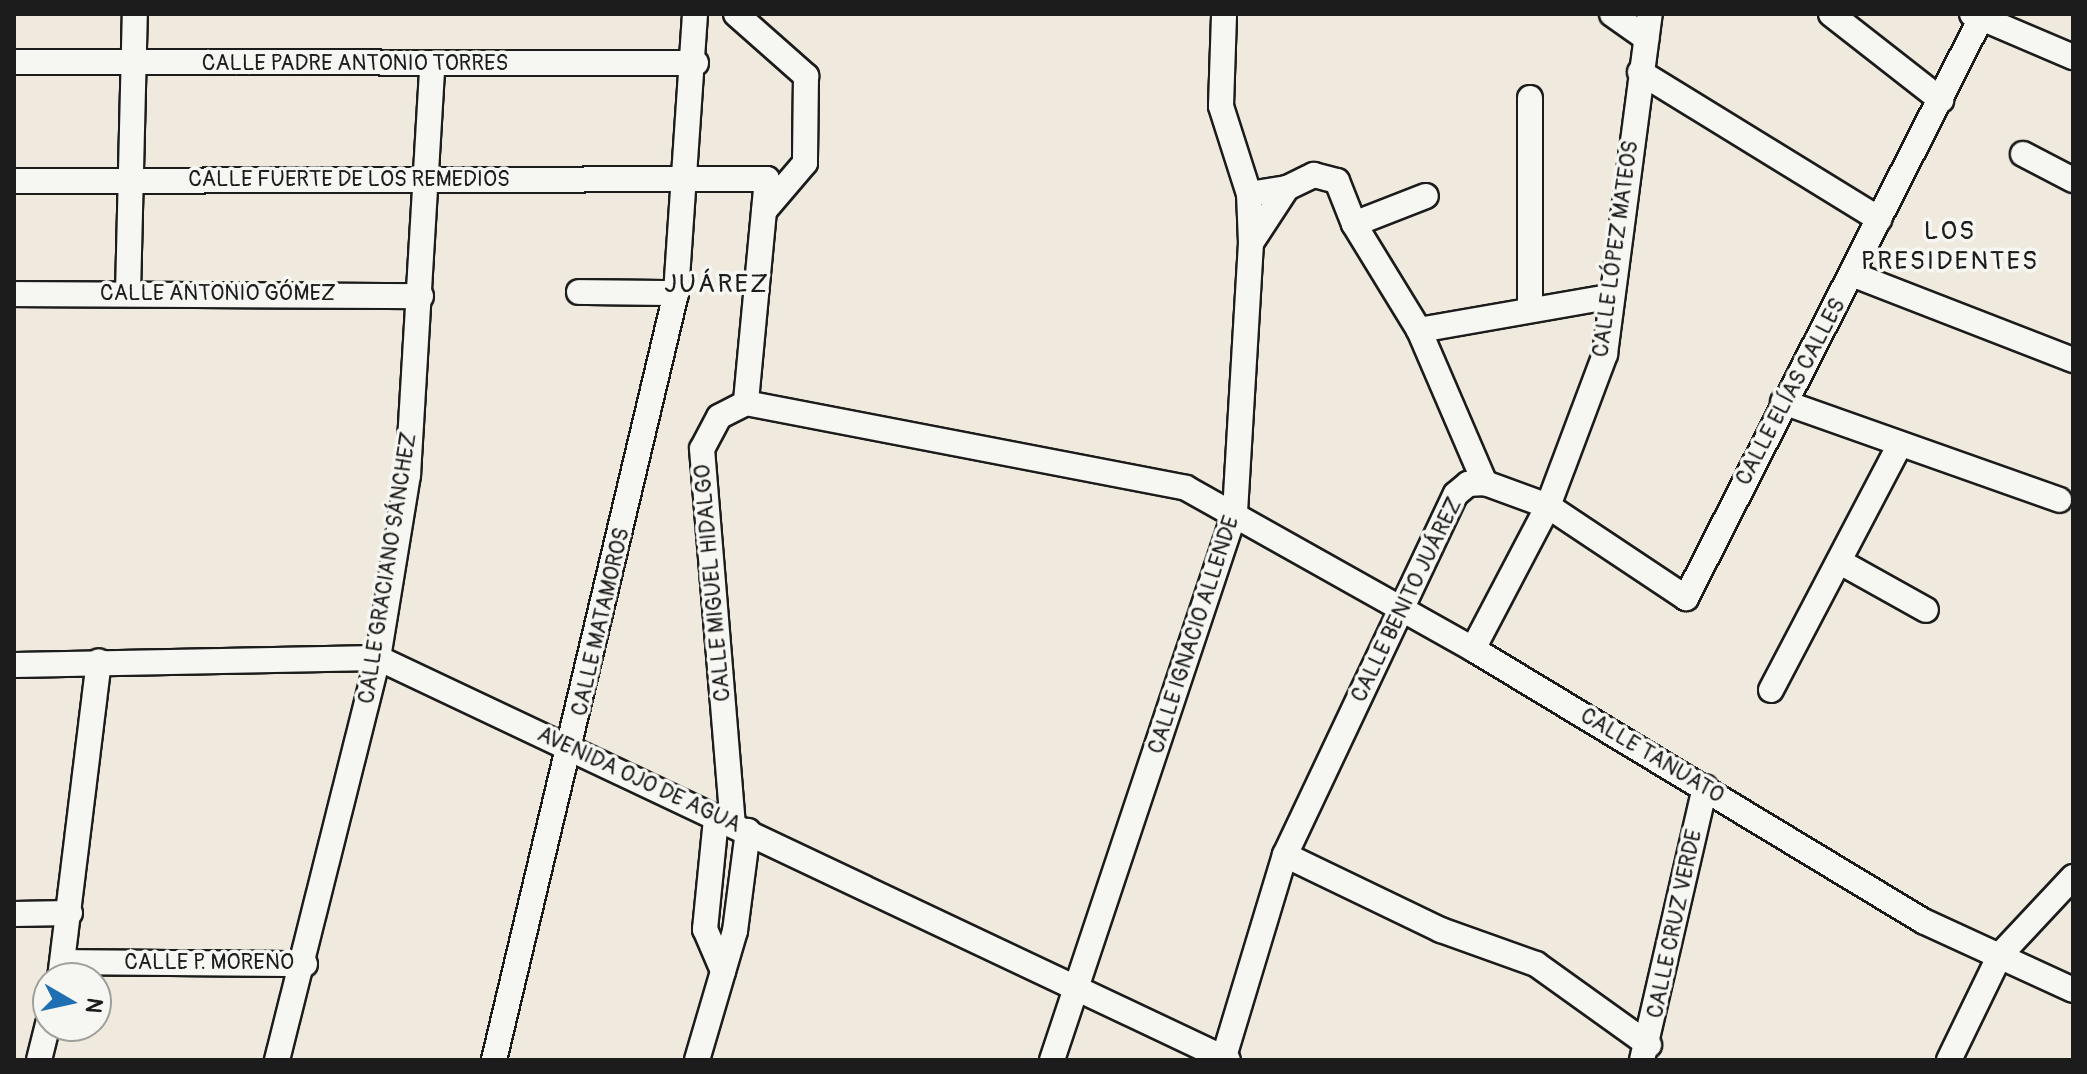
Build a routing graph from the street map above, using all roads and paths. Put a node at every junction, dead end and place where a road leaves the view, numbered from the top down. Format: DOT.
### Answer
graph roads {
  1 [pos="135,14"];
  2 [pos="695,14"];
  3 [pos="736,14"];
  4 [pos="1224,14"];
  5 [pos="1612,14"];
  6 [pos="1831,14"];
  7 [pos="1979,16"];
  8 [pos="1648,26"];
  9 [pos="2073,57"];
  10 [pos="14,62"];
  11 [pos="135,62"];
  12 [pos="696,63"];
  13 [pos="432,66"];
  14 [pos="1640,72"];
  15 [pos="1530,98"];
  16 [pos="1941,100"];
  17 [pos="2023,154"];
  18 [pos="131,179"];
  19 [pos="685,180"];
  20 [pos="2073,180"];
  21 [pos="14,181"];
  22 [pos="427,182"];
  23 [pos="1287,188"];
  24 [pos="1249,194"];
  25 [pos="1426,196"];
  26 [pos="764,211"];
  27 [pos="1879,219"];
  28 [pos="1354,224"];
  29 [pos="1251,243"];
  30 [pos="1854,275"];
  31 [pos="579,292"];
  32 [pos="128,293"];
  33 [pos="676,293"];
  34 [pos="14,294"];
  35 [pos="421,296"];
  36 [pos="1609,297"];
  37 [pos="1530,307"];
  38 [pos="1419,330"];
  39 [pos="2070,352"];
  40 [pos="1783,402"];
  41 [pos="746,403"];
  42 [pos="1899,446"];
  43 [pos="1485,483"];
  44 [pos="2059,500"];
  45 [pos="1548,506"];
  46 [pos="1235,512"];
  47 [pos="1842,563"];
  48 [pos="1399,610"];
  49 [pos="1926,610"];
  50 [pos="1473,649"];
  51 [pos="378,658"];
  52 [pos="99,661"];
  53 [pos="14,665"];
  54 [pos="1771,690"];
  55 [pos="572,748"];
  56 [pos="1705,787"];
  57 [pos="732,825"];
  58 [pos="1285,855"];
  59 [pos="2073,877"];
  60 [pos="70,913"];
  61 [pos="14,914"];
  62 [pos="2000,955"];
  63 [pos="63,962"];
  64 [pos="305,964"];
  65 [pos="112,969"];
  66 [pos="723,971"];
  67 [pos="1076,988"];
  68 [pos="2073,990"];
  69 [pos="1646,1052"];
  70 [pos="1225,1059"];
  71 [pos="277,1060"];
  72 [pos="494,1060"];
  73 [pos="697,1060"];
  74 [pos="1052,1060"];
  75 [pos="1949,1060"];
  1 -- 11 [label="street"];
  2 -- 12 [label="street"];
  3 -- 26 [label="street"];
  4 -- 24 [label="street, CALLE IGNACIO ALLENDE"];
  5 -- 8 [label="street"];
  6 -- 16 [label="street"];
  7 -- 9 [label="street"];
  7 -- 16 [label="street, CALLE ELÍAS CALLES"];
  8 -- 14 [label="street, CALLE LÓPEZ MATEOS"];
  10 -- 11 [label="street, CALLE PADRE ANTONIO TORRES"];
  11 -- 13 [label="street, CALLE PADRE ANTONIO TORRES"];
  11 -- 18 [label="street"];
  12 -- 13 [label="street, CALLE PADRE ANTONIO TORRES"];
  12 -- 19 [label="street"];
  13 -- 22 [label="street, CALLE GRACIANO SÁNCHEZ"];
  14 -- 27 [label="street"];
  14 -- 36 [label="street, CALLE LÓPEZ MATEOS"];
  15 -- 37 [label="street"];
  16 -- 27 [label="street, CALLE ELÍAS CALLES"];
  17 -- 20 [label="street"];
  18 -- 21 [label="street, CALLE FUERTE DE LOS REMEDIOS"];
  18 -- 22 [label="street, CALLE FUERTE DE LOS REMEDIOS"];
  18 -- 32 [label="street"];
  19 -- 22 [label="street, CALLE FUERTE DE LOS REMEDIOS"];
  19 -- 26 [label="street"];
  19 -- 33 [label="street, CALLE MATAMOROS"];
  22 -- 35 [label="street, CALLE GRACIANO SÁNCHEZ"];
  23 -- 24 [label="street"];
  23 -- 28 [label="street, CALLE BENITO JUÁREZ"];
  23 -- 29 [label="street"];
  24 -- 29 [label="street, CALLE IGNACIO ALLENDE"];
  25 -- 28 [label="street"];
  26 -- 41 [label="street"];
  27 -- 30 [label="street, CALLE ELÍAS CALLES"];
  28 -- 38 [label="street, CALLE BENITO JUÁREZ"];
  29 -- 46 [label="street, CALLE IGNACIO ALLENDE"];
  30 -- 39 [label="street"];
  30 -- 40 [label="street, CALLE ELÍAS CALLES"];
  31 -- 33 [label="street"];
  32 -- 34 [label="street, CALLE ANTONIO GÓMEZ"];
  32 -- 35 [label="street, CALLE ANTONIO GÓMEZ"];
  33 -- 55 [label="street, CALLE MATAMOROS"];
  35 -- 51 [label="street, CALLE GRACIANO SÁNCHEZ"];
  36 -- 37 [label="street"];
  36 -- 45 [label="street, CALLE LÓPEZ MATEOS"];
  37 -- 38 [label="street"];
  38 -- 43 [label="street, CALLE BENITO JUÁREZ"];
  40 -- 42 [label="street"];
  40 -- 45 [label="street, CALLE ELÍAS CALLES"];
  41 -- 46 [label="street, CALLE TANUATO"];
  41 -- 57 [label="street, CALLE MIGUEL HIDALGO"];
  42 -- 44 [label="street"];
  42 -- 47 [label="street"];
  43 -- 45 [label="street"];
  43 -- 48 [label="street, CALLE BENITO JUÁREZ"];
  45 -- 50 [label="street, CALLE LÓPEZ MATEOS"];
  46 -- 48 [label="street, CALLE TANUATO"];
  46 -- 67 [label="street, CALLE IGNACIO ALLENDE"];
  47 -- 49 [label="street"];
  47 -- 54 [label="street"];
  48 -- 50 [label="street, CALLE TANUATO"];
  48 -- 58 [label="street, CALLE BENITO JUÁREZ"];
  50 -- 56 [label="street, CALLE TANUATO"];
  51 -- 52 [label="street, AVENIDA OJO DE AGUA"];
  51 -- 55 [label="street, AVENIDA OJO DE AGUA"];
  51 -- 64 [label="street, CALLE GRACIANO SÁNCHEZ"];
  52 -- 53 [label="street, AVENIDA OJO DE AGUA"];
  52 -- 60 [label="street"];
  55 -- 57 [label="street, AVENIDA OJO DE AGUA"];
  55 -- 72 [label="street, CALLE MATAMOROS"];
  56 -- 62 [label="street, CALLE TANUATO"];
  56 -- 69 [label="street, CALLE CRUZ VERDE"];
  57 -- 66 [label="street, CALLE MIGUEL HIDALGO"];
  57 -- 66 [label="street, CALLE MIGUEL HIDALGO"];
  57 -- 67 [label="street, AVENIDA OJO DE AGUA"];
  58 -- 69 [label="street"];
  58 -- 70 [label="street, CALLE BENITO JUÁREZ"];
  59 -- 62 [label="street"];
  60 -- 61 [label="street"];
  60 -- 63 [label="street"];
  62 -- 68 [label="street, CALLE TANUATO"];
  62 -- 75 [label="street"];
  64 -- 65 [label="street, CALLE P. MORENO"];
  64 -- 71 [label="street, CALLE GRACIANO SÁNCHEZ"];
  66 -- 73 [label="street, CALLE MIGUEL HIDALGO"];
  67 -- 70 [label="street, AVENIDA OJO DE AGUA"];
  67 -- 74 [label="street, CALLE IGNACIO ALLENDE"];
}
